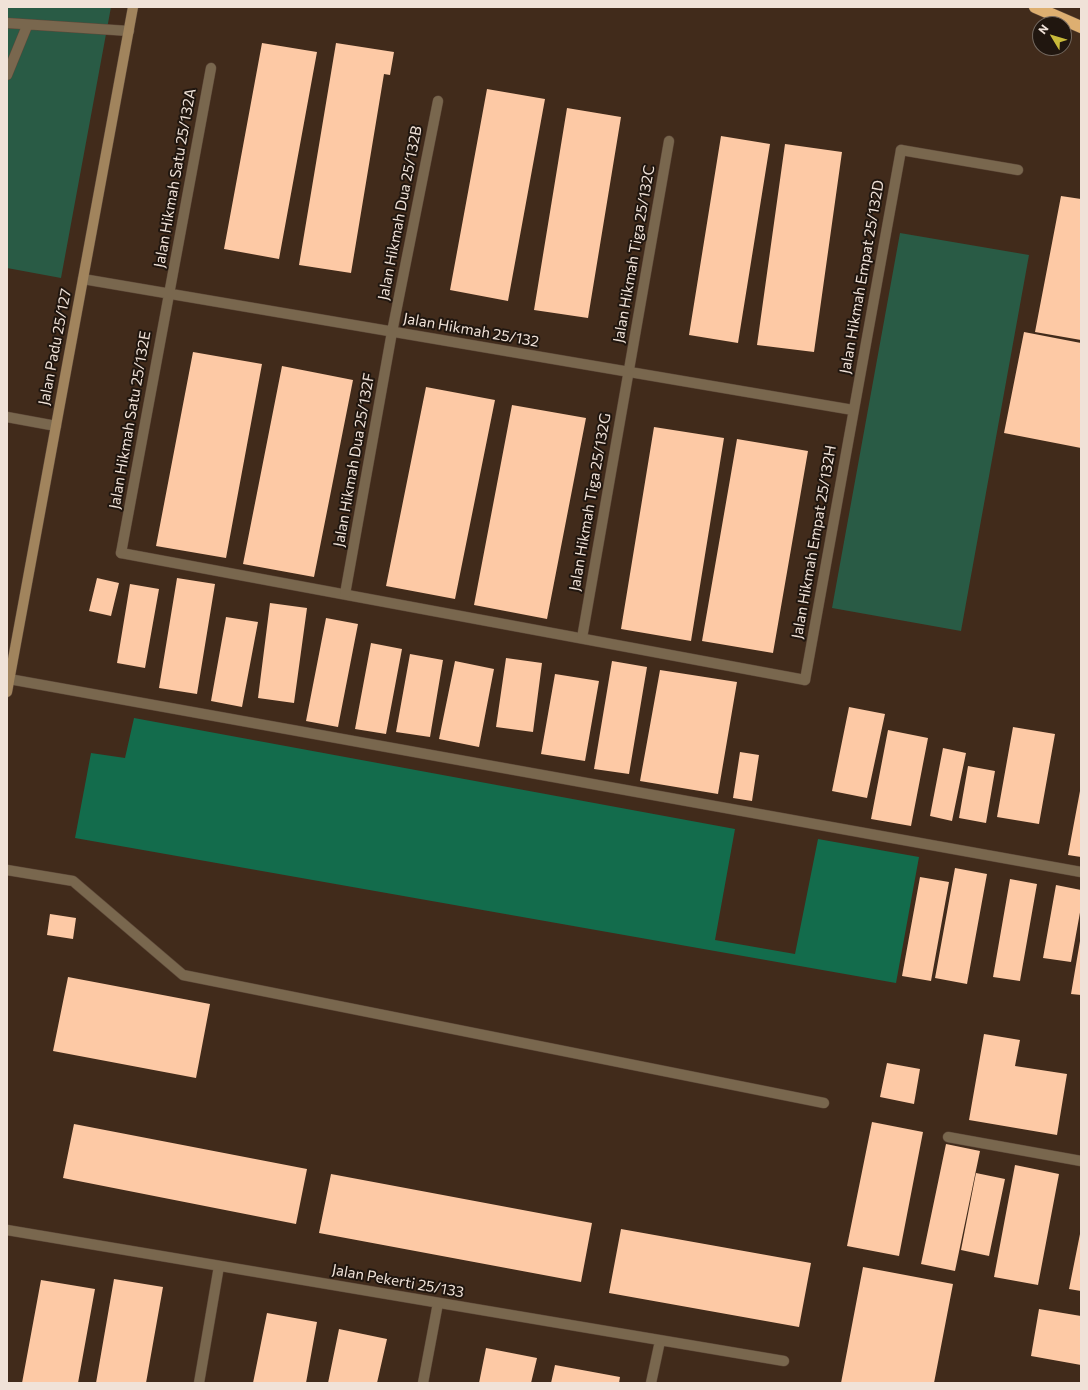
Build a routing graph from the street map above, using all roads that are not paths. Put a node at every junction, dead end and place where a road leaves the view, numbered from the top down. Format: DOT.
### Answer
graph roads {
  1 [pos="133,7"];
  2 [pos="1035,7"];
  3 [pos="7,23"];
  4 [pos="27,26"];
  5 [pos="1080,27"];
  6 [pos="129,31"];
  7 [pos="211,68"];
  8 [pos="7,75"];
  9 [pos="438,101"];
  10 [pos="669,141"];
  11 [pos="1018,170"];
  12 [pos="83,279"];
  13 [pos="169,293"];
  14 [pos="392,332"];
  15 [pos="628,372"];
  16 [pos="853,410"];
  17 [pos="7,417"];
  18 [pos="56,426"];
  19 [pos="345,594"];
  20 [pos="582,638"];
  21 [pos="9,679"];
  22 [pos="7,690"];
  23 [pos="7,870"];
  24 [pos="1081,872"];
  25 [pos="824,1103"];
  26 [pos="948,1137"];
  27 [pos="1081,1161"];
  28 [pos="7,1230"];
  29 [pos="219,1266"];
  30 [pos="438,1303"];
  31 [pos="660,1341"];
  32 [pos="784,1361"];
  33 [pos="199,1383"];
  34 [pos="423,1383"];
  35 [pos="651,1383"];
  1 -- 6 [label="street, Jalan Padu 25/127"];
  2 -- 5 [label="highway"];
  3 -- 4 [label="street"];
  4 -- 6 [label="street"];
  4 -- 8 [label="street"];
  6 -- 12 [label="street, Jalan Padu 25/127"];
  7 -- 13 [label="street, Jalan Hikmah Satu 25/132A"];
  9 -- 14 [label="street, Jalan Hikmah Dua 25/132B"];
  10 -- 15 [label="street, Jalan Hikmah Tiga 25/132C"];
  11 -- 16 [label="street, Jalan Hikmah Empat 25/132D"];
  12 -- 13 [label="street, Jalan Hikmah 25/132"];
  12 -- 18 [label="street, Jalan Padu 25/127"];
  13 -- 14 [label="street, Jalan Hikmah 25/132"];
  13 -- 19 [label="street, Jalan Hikmah Satu 25/132E"];
  14 -- 15 [label="street, Jalan Hikmah 25/132"];
  14 -- 19 [label="street, Jalan Hikmah Dua 25/132F"];
  15 -- 16 [label="street, Jalan Hikmah 25/132"];
  15 -- 20 [label="street, Jalan Hikmah Tiga 25/132G"];
  16 -- 20 [label="street, Jalan Hikmah Empat 25/132H"];
  17 -- 18 [label="street"];
  18 -- 21 [label="street, Jalan Padu 25/127"];
  19 -- 20 [label="street"];
  21 -- 22 [label="street, Jalan Padu 25/127"];
  21 -- 24 [label="street"];
  23 -- 25 [label="street"];
  26 -- 27 [label="street"];
  28 -- 29 [label="street, Jalan Pekerti 25/133"];
  29 -- 30 [label="street, Jalan Pekerti 25/133"];
  29 -- 33 [label="street"];
  30 -- 31 [label="street, Jalan Pekerti 25/133"];
  30 -- 34 [label="street"];
  31 -- 32 [label="street, Jalan Pekerti 25/133"];
  31 -- 35 [label="street"];
}
